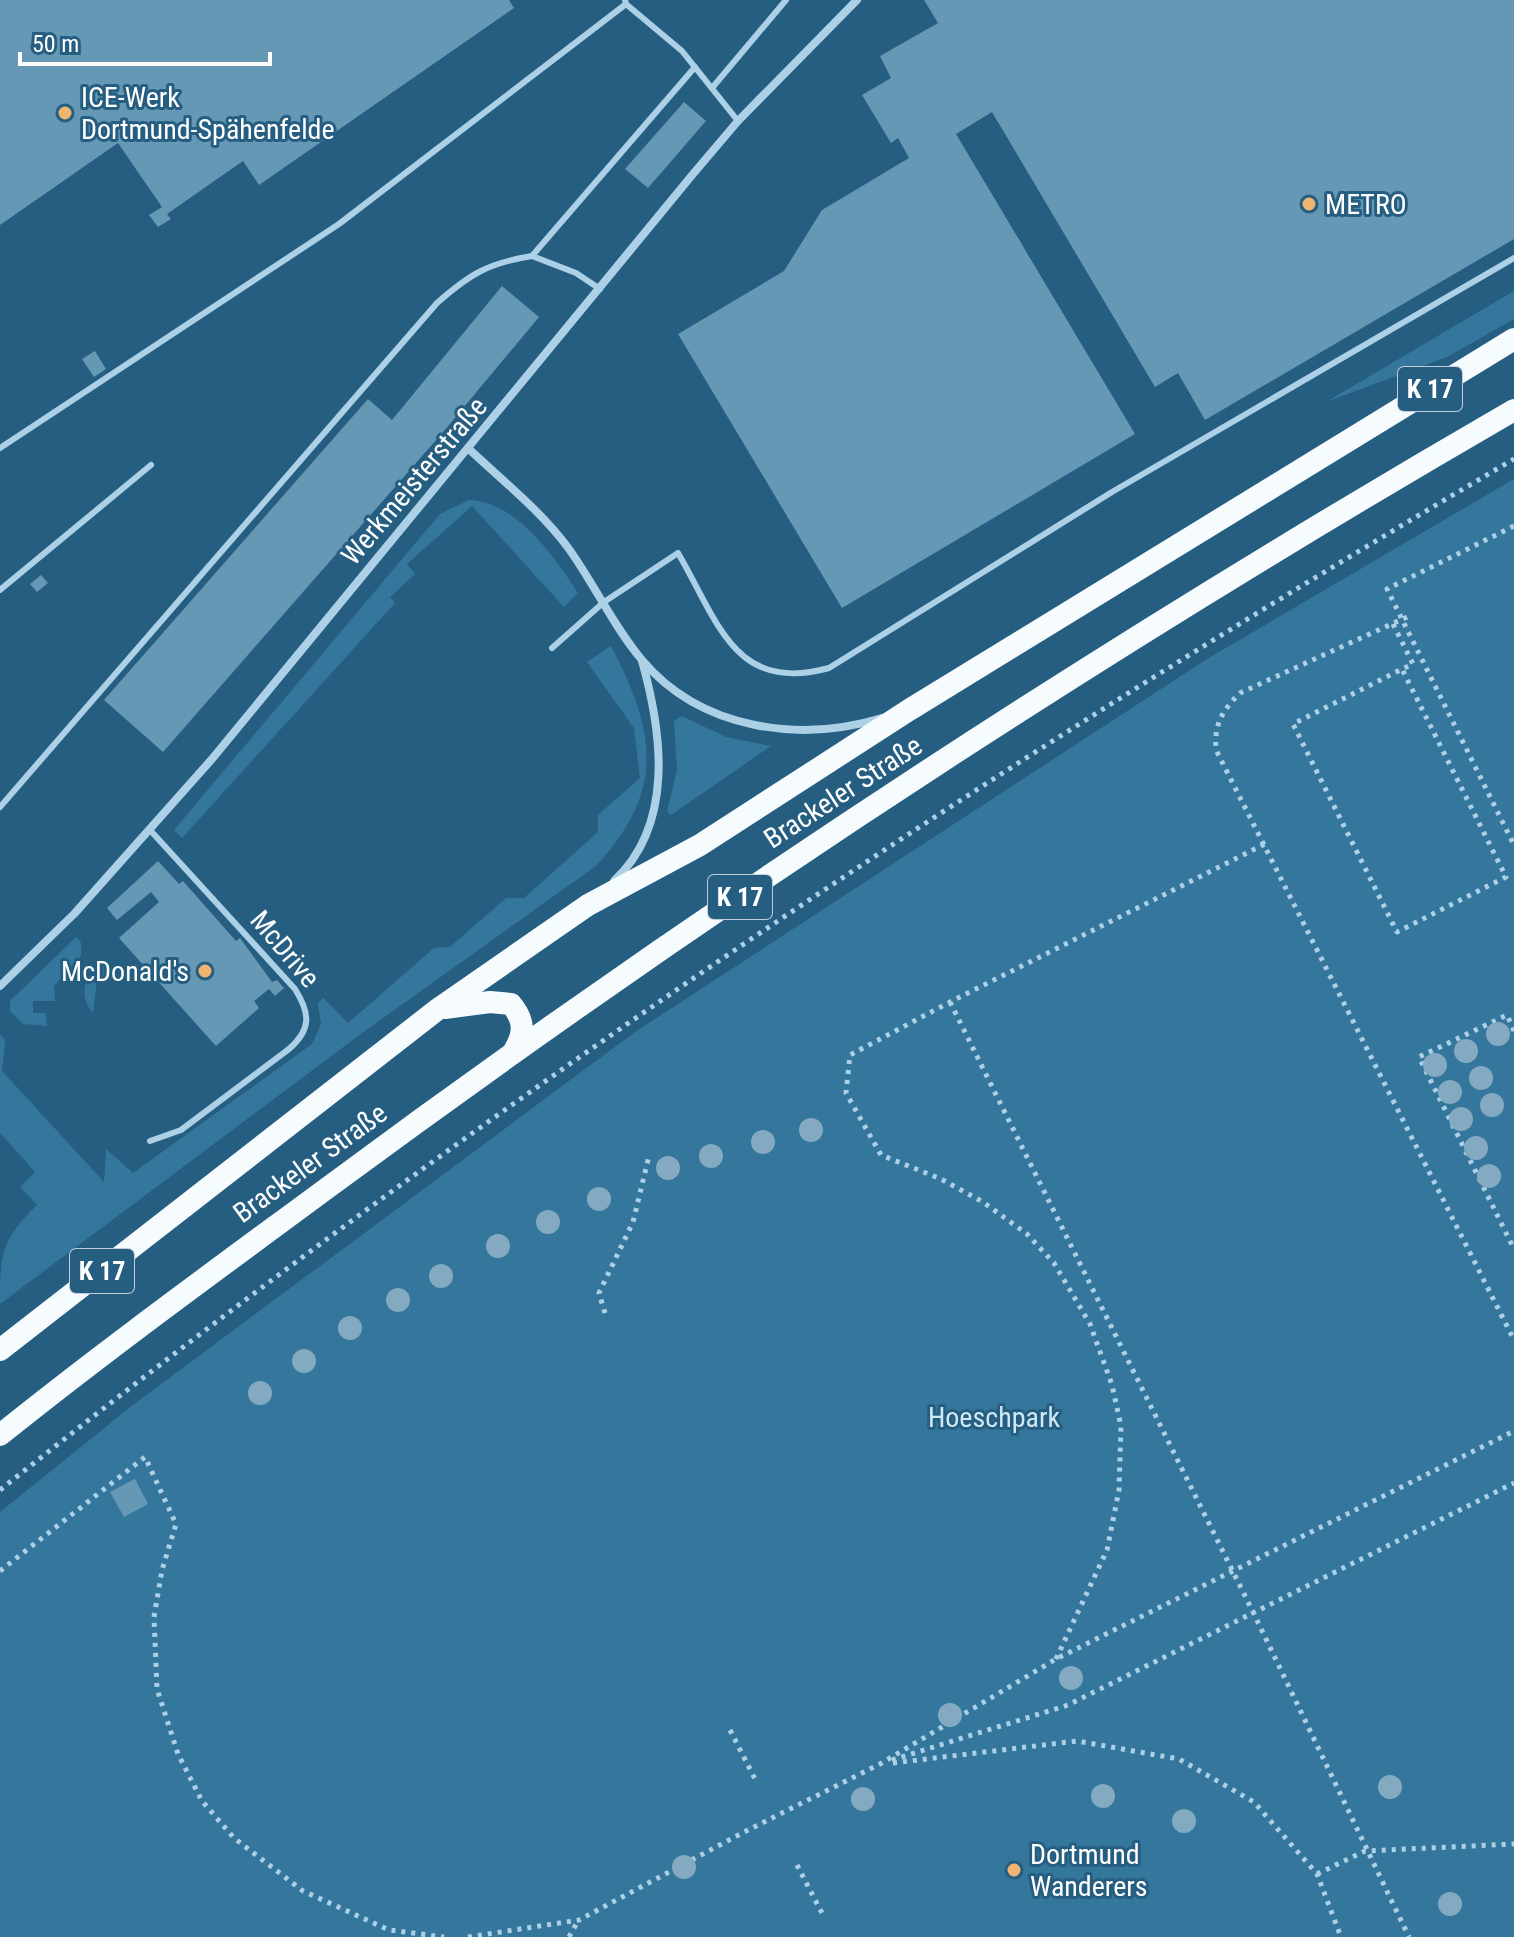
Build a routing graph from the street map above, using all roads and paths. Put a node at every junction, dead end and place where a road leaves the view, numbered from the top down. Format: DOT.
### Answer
graph roads {
  1 [pos="786,0"];
  2 [pos="857,0"];
  3 [pos="625,2"];
  4 [pos="695,67"];
  5 [pos="712,88"];
  6 [pos="738,121"];
  7 [pos="532,256"];
  8 [pos="1514,258"];
  9 [pos="600,289"];
  10 [pos="1514,339"];
  11 [pos="1514,410"];
  12 [pos="0,448"];
  13 [pos="470,450"];
  14 [pos="1514,459"];
  15 [pos="151,465"];
  16 [pos="1514,526"];
  17 [pos="0,590"];
  18 [pos="604,602"];
  19 [pos="1405,619"];
  20 [pos="1393,624"];
  21 [pos="552,648"];
  22 [pos="642,660"];
  23 [pos="1402,669"];
  24 [pos="909,710"];
  25 [pos="0,807"];
  26 [pos="150,830"];
  27 [pos="1265,844"];
  28 [pos="1514,845"];
  29 [pos="588,905"];
  30 [pos="0,986"];
  31 [pos="950,1002"];
  32 [pos="438,1009"];
  33 [pos="1514,1031"];
  34 [pos="512,1054"];
  35 [pos="150,1141"];
  36 [pos="649,1156"];
  37 [pos="1514,1249"];
  38 [pos="605,1313"];
  39 [pos="1514,1340"];
  40 [pos="0,1350"];
  41 [pos="1514,1431"];
  42 [pos="0,1435"];
  43 [pos="1514,1483"];
  44 [pos="0,1490"];
  45 [pos="0,1571"];
  46 [pos="1233,1573"];
  47 [pos="1254,1614"];
  48 [pos="1056,1659"];
  49 [pos="730,1730"];
  50 [pos="880,1764"];
  51 [pos="755,1779"];
  52 [pos="1514,1844"];
  53 [pos="1365,1851"];
  54 [pos="797,1865"];
  55 [pos="1317,1874"];
  56 [pos="824,1917"];
  57 [pos="579,1920"];
  58 [pos="444,1937"];
  59 [pos="468,1937"];
  60 [pos="569,1937"];
  61 [pos="1341,1937"];
  62 [pos="1409,1937"];
  1 -- 5 [label="lane"];
  2 -- 6 [label="street, Werkmeisterstraße"];
  3 -- 4 [label="lane"];
  3 -- 12 [label="lane"];
  4 -- 5 [label="lane"];
  4 -- 7 [label="lane"];
  5 -- 6 [label="lane"];
  6 -- 9 [label="street, Werkmeisterstraße"];
  7 -- 9 [label="lane"];
  7 -- 25 [label="lane"];
  8 -- 18 [label="lane"];
  9 -- 13 [label="street, Werkmeisterstraße"];
  10 -- 24 [label="highway, Brackeler Straße / K 17"];
  11 -- 34 [label="highway, Brackeler Straße / K 17"];
  13 -- 18 [label="street"];
  13 -- 26 [label="street, Werkmeisterstraße"];
  14 -- 44 [label="path"];
  15 -- 17 [label="lane"];
  16 -- 19 [label="path"];
  18 -- 21 [label="lane"];
  18 -- 22 [label="street"];
  19 -- 20 [label="path"];
  19 -- 28 [label="path"];
  20 -- 23 [label="path"];
  20 -- 27 [label="path"];
  22 -- 24 [label="street"];
  22 -- 29 [label="street"];
  23 -- 23 [label="path"];
  24 -- 29 [label="highway, Brackeler Straße / K 17"];
  26 -- 30 [label="street, Werkmeisterstraße"];
  26 -- 35 [label="lane, McDrive"];
  27 -- 31 [label="path"];
  27 -- 39 [label="path"];
  29 -- 32 [label="highway, Brackeler Straße / K 17"];
  31 -- 46 [label="path"];
  31 -- 48 [label="path"];
  32 -- 34 [label="highway"];
  32 -- 40 [label="highway, Brackeler Straße / K 17"];
  33 -- 37 [label="path"];
  34 -- 42 [label="highway, Brackeler Straße / K 17"];
  36 -- 38 [label="path"];
  41 -- 46 [label="path"];
  43 -- 47 [label="path"];
  45 -- 58 [label="path"];
  46 -- 47 [label="path"];
  46 -- 48 [label="path"];
  47 -- 50 [label="path"];
  47 -- 53 [label="path"];
  48 -- 50 [label="path"];
  49 -- 51 [label="path"];
  50 -- 55 [label="path"];
  50 -- 57 [label="path"];
  52 -- 53 [label="path"];
  53 -- 55 [label="path"];
  53 -- 62 [label="path"];
  54 -- 56 [label="path"];
  55 -- 61 [label="path"];
  57 -- 59 [label="path"];
  57 -- 60 [label="path"];
}
